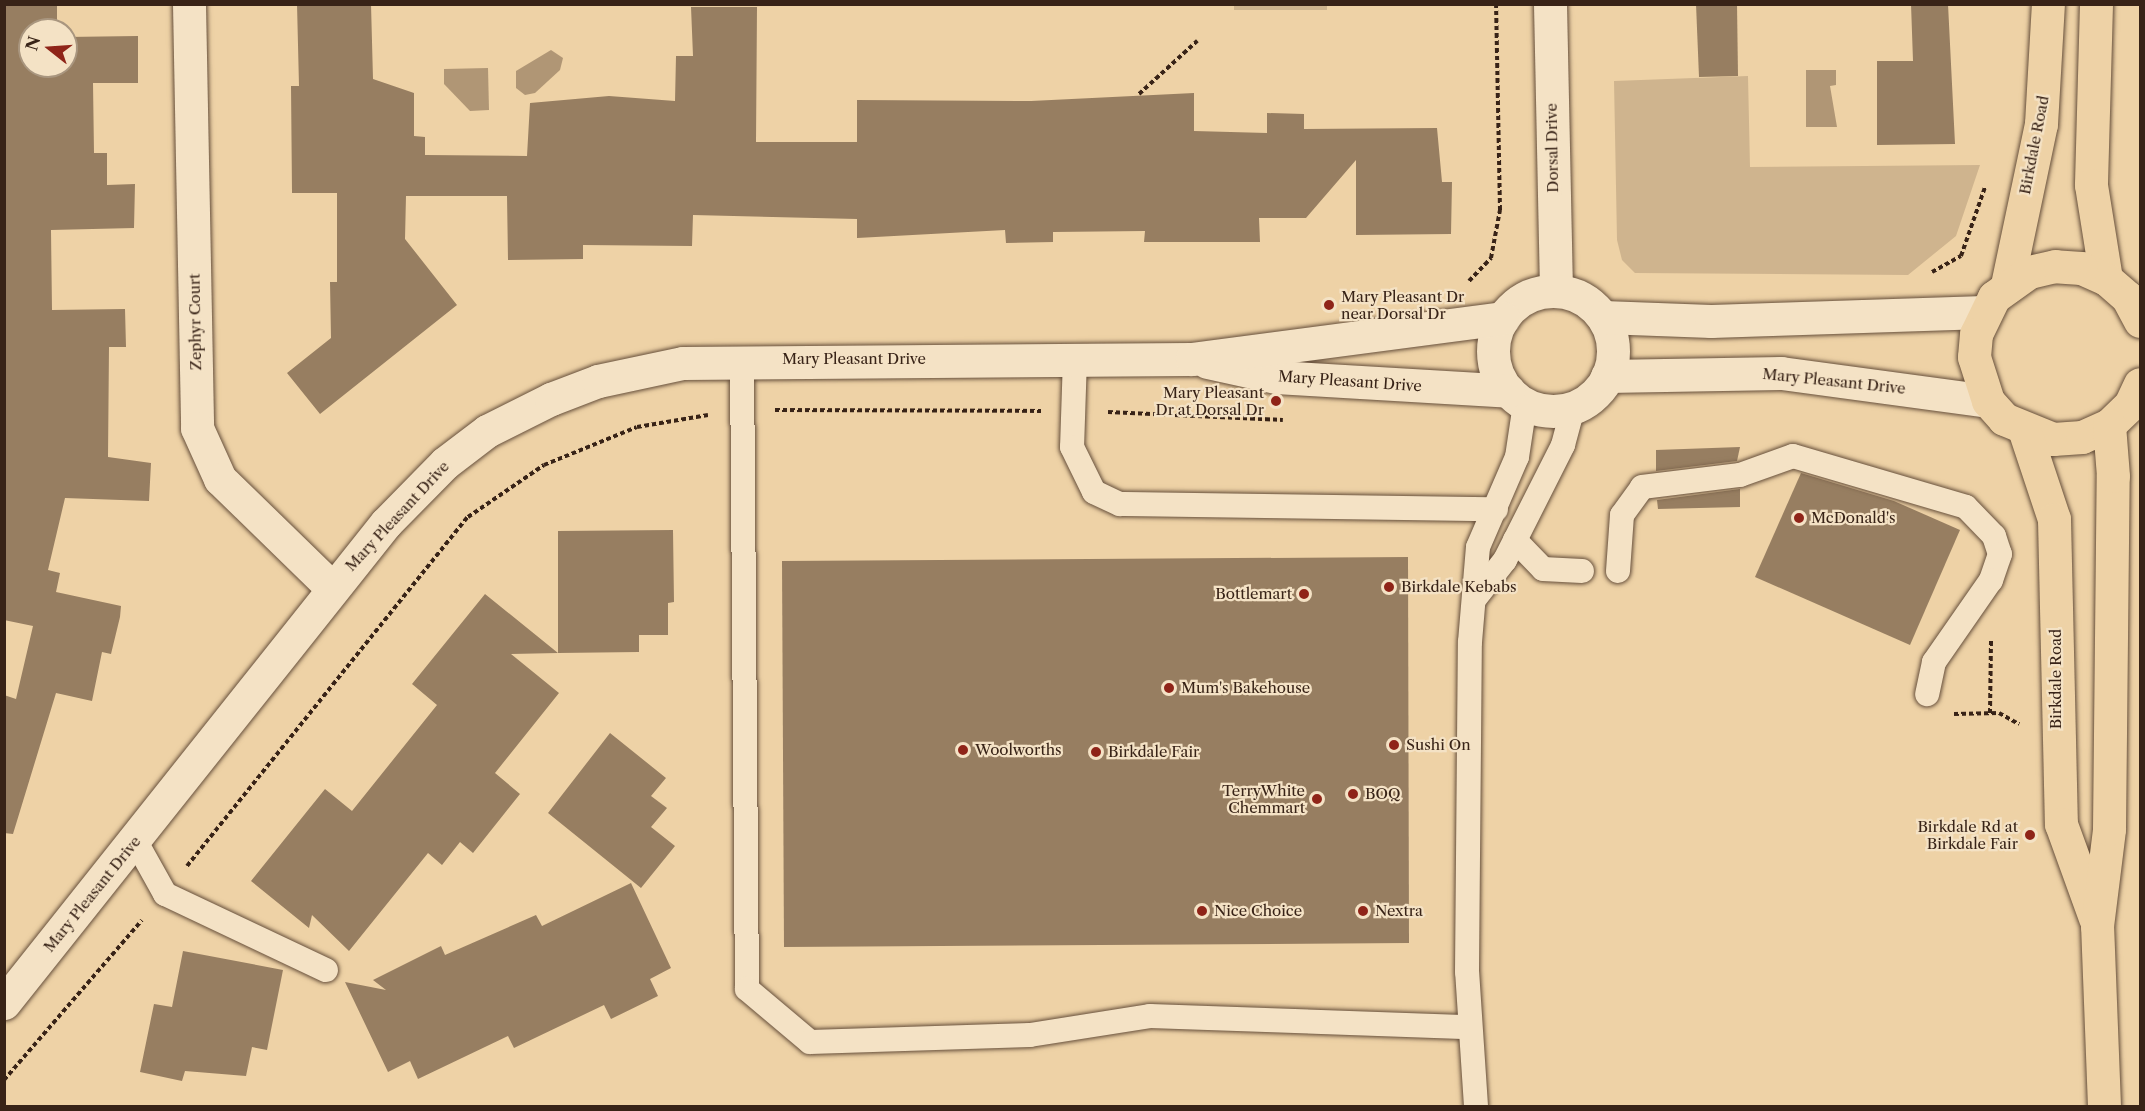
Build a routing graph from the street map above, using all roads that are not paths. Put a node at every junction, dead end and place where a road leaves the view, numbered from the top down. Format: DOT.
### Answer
graph roads {
  1 [pos="189,4"];
  2 [pos="1550,4"];
  3 [pos="2048,4"];
  4 [pos="2096,4"];
  5 [pos="2106,279"];
  6 [pos="2007,285"];
  7 [pos="1556,291"];
  8 [pos="1984,312"];
  9 [pos="1603,317"];
  10 [pos="1503,318"];
  11 [pos="2140,321"];
  12 [pos="1075,358"];
  13 [pos="742,359"];
  14 [pos="1192,359"];
  15 [pos="1607,376"];
  16 [pos="2140,384"];
  17 [pos="1517,398"];
  18 [pos="1988,401"];
  19 [pos="1573,408"];
  20 [pos="2109,425"];
  21 [pos="2025,432"];
  22 [pos="1496,509"];
  23 [pos="1515,540"];
  24 [pos="1582,571"];
  25 [pos="1618,571"];
  26 [pos="331,587"];
  27 [pos="1476,597"];
  28 [pos="1927,694"];
  29 [pos="135,840"];
  30 [pos="2097,926"];
  31 [pos="326,970"];
  32 [pos="4,1004"];
  33 [pos="1470,1028"];
  34 [pos="1476,1107"];
  35 [pos="2104,1107"];
  1 -- 26 [label="street, Zephyr Court"];
  2 -- 7 [label="street, Dorsal Drive"];
  3 -- 6 [label="main road, Birkdale Road"];
  4 -- 5 [label="main road"];
  5 -- 6 [label="main road"];
  5 -- 11 [label="main road"];
  6 -- 8 [label="main road"];
  7 -- 9 [label="street"];
  7 -- 10 [label="street"];
  8 -- 9 [label="street"];
  8 -- 18 [label="main road"];
  9 -- 15 [label="street"];
  10 -- 14 [label="street, Mary Pleasant Drive"];
  10 -- 17 [label="street"];
  12 -- 13 [label="street, Mary Pleasant Drive"];
  12 -- 14 [label="street, Mary Pleasant Drive"];
  12 -- 22 [label="lane"];
  13 -- 26 [label="street, Mary Pleasant Drive"];
  13 -- 33 [label="lane"];
  14 -- 17 [label="street, Mary Pleasant Drive"];
  15 -- 18 [label="street, Mary Pleasant Drive"];
  15 -- 19 [label="street"];
  16 -- 20 [label="main road"];
  17 -- 19 [label="street"];
  17 -- 22 [label="lane"];
  18 -- 21 [label="main road"];
  19 -- 23 [label="lane"];
  20 -- 21 [label="main road"];
  20 -- 30 [label="main road, Birkdale Road"];
  21 -- 30 [label="main road, Birkdale Road"];
  22 -- 27 [label="lane"];
  23 -- 24 [label="lane"];
  23 -- 27 [label="lane"];
  25 -- 28 [label="lane"];
  26 -- 29 [label="street, Mary Pleasant Drive"];
  27 -- 33 [label="lane"];
  29 -- 31 [label="lane"];
  29 -- 32 [label="street, Mary Pleasant Drive"];
  30 -- 35 [label="main road, Birkdale Road"];
  33 -- 34 [label="lane"];
}
